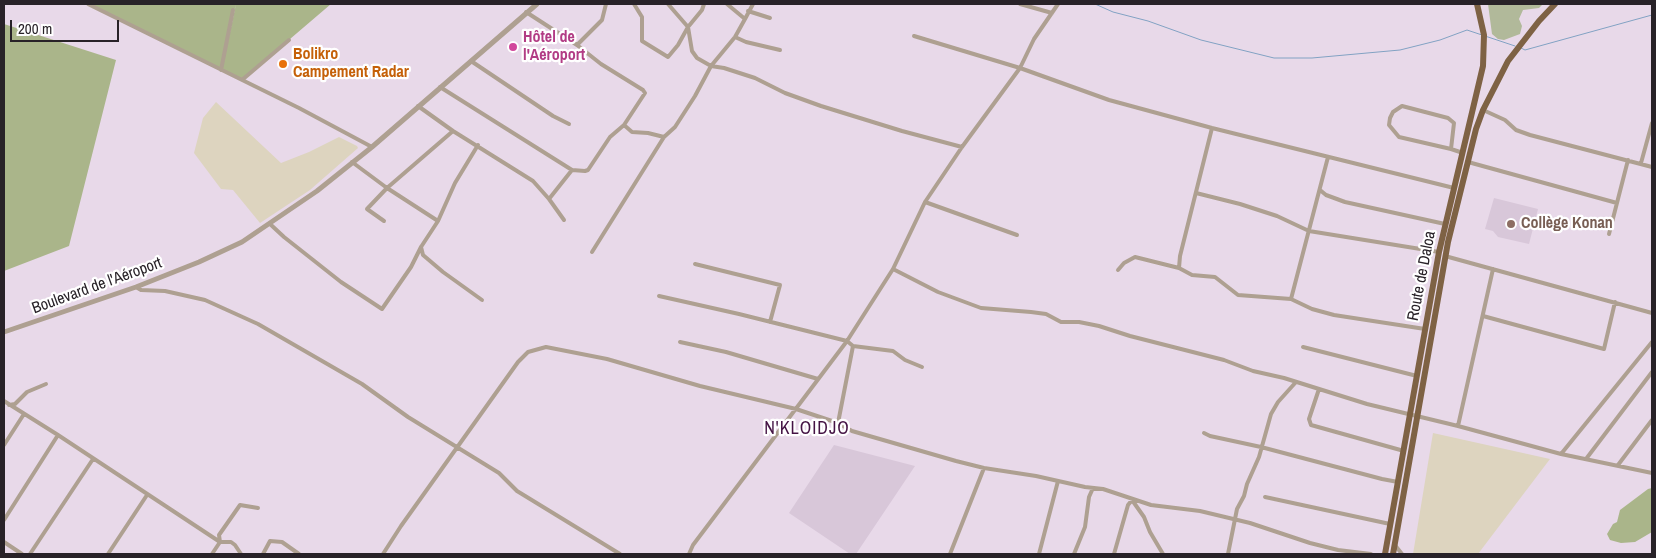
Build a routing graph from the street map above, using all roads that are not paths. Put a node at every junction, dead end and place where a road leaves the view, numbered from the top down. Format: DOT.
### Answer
graph roads {
  1 [pos="88,4"];
  2 [pos="536,4"];
  3 [pos="606,4"];
  4 [pos="634,4"];
  5 [pos="668,4"];
  6 [pos="704,4"];
  7 [pos="727,4"];
  8 [pos="753,4"];
  9 [pos="1020,4"];
  10 [pos="1058,4"];
  11 [pos="1477,4"];
  12 [pos="1555,4"];
  13 [pos="233,10"];
  14 [pos="748,11"];
  15 [pos="526,12"];
  16 [pos="1052,13"];
  17 [pos="770,18"];
  18 [pos="745,19"];
  19 [pos="688,27"];
  20 [pos="914,36"];
  21 [pos="735,37"];
  22 [pos="289,40"];
  23 [pos="577,44"];
  24 [pos="780,50"];
  25 [pos="471,61"];
  26 [pos="711,66"];
  27 [pos="1020,68"];
  28 [pos="221,70"];
  29 [pos="242,80"];
  30 [pos="440,87"];
  31 [pos="418,106"];
  32 [pos="1474,108"];
  33 [pos="1483,110"];
  34 [pos="1652,123"];
  35 [pos="569,124"];
  36 [pos="624,125"];
  37 [pos="1212,128"];
  38 [pos="453,132"];
  39 [pos="664,137"];
  40 [pos="478,145"];
  41 [pos="372,147"];
  42 [pos="962,147"];
  43 [pos="1450,149"];
  44 [pos="1463,153"];
  45 [pos="1328,157"];
  46 [pos="1628,160"];
  47 [pos="352,162"];
  48 [pos="1468,162"];
  49 [pos="1641,163"];
  50 [pos="1652,167"];
  51 [pos="572,170"];
  52 [pos="387,188"];
  53 [pos="1454,188"];
  54 [pos="1320,190"];
  55 [pos="1196,193"];
  56 [pos="549,199"];
  57 [pos="925,202"];
  58 [pos="1617,204"];
  59 [pos="564,220"];
  60 [pos="384,221"];
  61 [pos="438,221"];
  62 [pos="270,224"];
  63 [pos="1446,224"];
  64 [pos="1309,231"];
  65 [pos="1609,234"];
  66 [pos="1017,235"];
  67 [pos="421,247"];
  68 [pos="592,252"];
  69 [pos="1442,254"];
  70 [pos="696,264"];
  71 [pos="1179,268"];
  72 [pos="894,269"];
  73 [pos="1493,269"];
  74 [pos="1118,270"];
  75 [pos="136,286"];
  76 [pos="660,296"];
  77 [pos="1291,299"];
  78 [pos="482,300"];
  79 [pos="1615,302"];
  80 [pos="1652,313"];
  81 [pos="1482,316"];
  82 [pos="770,322"];
  83 [pos="1425,329"];
  84 [pos="4,332"];
  85 [pos="846,341"];
  86 [pos="680,342"];
  87 [pos="1652,342"];
  88 [pos="853,346"];
  89 [pos="1302,347"];
  90 [pos="922,367"];
  91 [pos="1652,372"];
  92 [pos="1417,376"];
  93 [pos="818,379"];
  94 [pos="1296,382"];
  95 [pos="46,384"];
  96 [pos="1318,389"];
  97 [pos="4,401"];
  98 [pos="9,405"];
  99 [pos="796,409"];
  100 [pos="24,414"];
  101 [pos="1414,415"];
  102 [pos="1652,420"];
  103 [pos="838,423"];
  104 [pos="1458,426"];
  105 [pos="1204,433"];
  106 [pos="58,435"];
  107 [pos="4,444"];
  108 [pos="456,447"];
  109 [pos="1261,447"];
  110 [pos="1404,451"];
  111 [pos="1561,454"];
  112 [pos="93,459"];
  113 [pos="1586,459"];
  114 [pos="1618,465"];
  115 [pos="984,468"];
  116 [pos="1652,473"];
  117 [pos="1058,481"];
  118 [pos="1398,482"];
  119 [pos="1094,488"];
  120 [pos="147,495"];
  121 [pos="1265,497"];
  122 [pos="1132,500"];
  123 [pos="258,508"];
  124 [pos="1234,519"];
  125 [pos="4,520"];
  126 [pos="1390,524"];
  127 [pos="4,542"];
  128 [pos="220,542"];
  129 [pos="1394,544"];
  130 [pos="1344,553"];
  131 [pos="22,554"];
  132 [pos="30,554"];
  133 [pos="108,554"];
  134 [pos="212,554"];
  135 [pos="242,554"];
  136 [pos="263,554"];
  137 [pos="299,554"];
  138 [pos="383,554"];
  139 [pos="620,554"];
  140 [pos="689,554"];
  141 [pos="950,554"];
  142 [pos="1039,554"];
  143 [pos="1074,554"];
  144 [pos="1114,554"];
  145 [pos="1163,554"];
  146 [pos="1228,554"];
  147 [pos="1371,554"];
  148 [pos="1385,554"];
  149 [pos="1393,554"];
  150 [pos="1402,554"];
  1 -- 28 [label="street"];
  2 -- 15 [label="street, Boulevard de l'Aéroport"];
  3 -- 23 [label="street"];
  4 -- 19 [label="street"];
  5 -- 19 [label="street"];
  6 -- 19 [label="street"];
  7 -- 18 [label="street"];
  8 -- 14 [label="street"];
  9 -- 16 [label="street"];
  10 -- 16 [label="street"];
  11 -- 32 [label="highway, Route de Daloa"];
  12 -- 33 [label="highway, Route de Daloa"];
  13 -- 28 [label="street"];
  14 -- 17 [label="street"];
  14 -- 18 [label="street"];
  15 -- 23 [label="street"];
  15 -- 25 [label="street, Boulevard de l'Aéroport"];
  16 -- 27 [label="street"];
  18 -- 21 [label="street"];
  19 -- 26 [label="street"];
  20 -- 27 [label="street"];
  21 -- 24 [label="street"];
  21 -- 26 [label="street"];
  22 -- 29 [label="street"];
  23 -- 36 [label="street"];
  25 -- 30 [label="street, Boulevard de l'Aéroport"];
  25 -- 35 [label="street"];
  26 -- 39 [label="street"];
  26 -- 42 [label="street"];
  27 -- 37 [label="street"];
  27 -- 42 [label="street"];
  28 -- 29 [label="street"];
  29 -- 41 [label="street"];
  30 -- 31 [label="street, Boulevard de l'Aéroport"];
  30 -- 51 [label="street"];
  31 -- 38 [label="street"];
  31 -- 41 [label="street, Boulevard de l'Aéroport"];
  32 -- 33 [label="highway"];
  32 -- 44 [label="highway, Route de Daloa"];
  33 -- 46 [label="street"];
  33 -- 48 [label="highway, Route de Daloa"];
  34 -- 49 [label="street"];
  36 -- 39 [label="street"];
  36 -- 51 [label="street"];
  37 -- 45 [label="street"];
  37 -- 55 [label="street"];
  38 -- 40 [label="street"];
  38 -- 52 [label="street"];
  39 -- 68 [label="street"];
  40 -- 56 [label="street"];
  40 -- 61 [label="street"];
  41 -- 47 [label="street, Boulevard de l'Aéroport"];
  42 -- 57 [label="street"];
  43 -- 43 [label="street"];
  43 -- 44 [label="street"];
  44 -- 53 [label="highway, Route de Daloa"];
  45 -- 53 [label="street"];
  45 -- 54 [label="street"];
  46 -- 49 [label="street"];
  46 -- 58 [label="street"];
  47 -- 52 [label="street"];
  47 -- 62 [label="street, Boulevard de l'Aéroport"];
  48 -- 58 [label="street"];
  48 -- 69 [label="highway, Route de Daloa"];
  49 -- 50 [label="street"];
  51 -- 56 [label="street"];
  52 -- 60 [label="street"];
  52 -- 61 [label="street"];
  53 -- 63 [label="highway, Route de Daloa"];
  54 -- 63 [label="street"];
  54 -- 64 [label="street"];
  55 -- 64 [label="street"];
  55 -- 71 [label="street"];
  56 -- 59 [label="street"];
  57 -- 66 [label="street"];
  57 -- 72 [label="street"];
  58 -- 65 [label="street"];
  61 -- 67 [label="street"];
  62 -- 67 [label="street"];
  62 -- 75 [label="street, Boulevard de l'Aéroport"];
  63 -- 69 [label="highway, Route de Daloa"];
  64 -- 69 [label="street"];
  64 -- 77 [label="street"];
  67 -- 78 [label="street"];
  69 -- 73 [label="street"];
  69 -- 83 [label="highway, Route de Daloa"];
  69 -- 101 [label="highway, Route de Daloa"];
  70 -- 82 [label="street"];
  71 -- 74 [label="street"];
  71 -- 77 [label="street"];
  72 -- 85 [label="street"];
  72 -- 94 [label="street"];
  73 -- 79 [label="street"];
  73 -- 81 [label="street"];
  75 -- 84 [label="street, Boulevard de l'Aéroport"];
  75 -- 108 [label="street"];
  76 -- 82 [label="street"];
  77 -- 83 [label="street"];
  79 -- 80 [label="street"];
  79 -- 81 [label="street"];
  81 -- 104 [label="street"];
  82 -- 85 [label="street"];
  83 -- 92 [label="highway, Route de Daloa"];
  85 -- 88 [label="street"];
  85 -- 93 [label="street"];
  86 -- 93 [label="street"];
  87 -- 111 [label="street"];
  88 -- 90 [label="street"];
  88 -- 103 [label="street"];
  89 -- 92 [label="street"];
  91 -- 113 [label="street"];
  92 -- 101 [label="highway, Route de Daloa"];
  93 -- 99 [label="street"];
  94 -- 96 [label="street"];
  94 -- 109 [label="street"];
  95 -- 98 [label="street"];
  96 -- 101 [label="street"];
  96 -- 110 [label="street"];
  97 -- 98 [label="street"];
  98 -- 100 [label="street"];
  99 -- 103 [label="street"];
  99 -- 108 [label="street"];
  99 -- 140 [label="street"];
  100 -- 106 [label="street"];
  100 -- 107 [label="street"];
  101 -- 104 [label="street"];
  101 -- 110 [label="highway, Route de Daloa"];
  101 -- 129 [label="highway, Route de Daloa"];
  102 -- 114 [label="street"];
  103 -- 115 [label="street"];
  104 -- 111 [label="street"];
  105 -- 109 [label="street"];
  106 -- 112 [label="street"];
  106 -- 125 [label="street"];
  108 -- 138 [label="street"];
  108 -- 139 [label="street"];
  109 -- 118 [label="street"];
  109 -- 124 [label="street"];
  110 -- 118 [label="highway, Route de Daloa"];
  111 -- 113 [label="street"];
  112 -- 120 [label="street"];
  112 -- 132 [label="street"];
  113 -- 114 [label="street"];
  114 -- 116 [label="street"];
  115 -- 117 [label="street"];
  115 -- 141 [label="street"];
  117 -- 119 [label="street"];
  117 -- 142 [label="street"];
  118 -- 126 [label="highway, Route de Daloa"];
  119 -- 122 [label="street"];
  119 -- 143 [label="street"];
  120 -- 128 [label="street"];
  120 -- 133 [label="street"];
  121 -- 126 [label="street"];
  122 -- 124 [label="street"];
  122 -- 144 [label="street"];
  122 -- 145 [label="street"];
  123 -- 128 [label="street"];
  124 -- 130 [label="street"];
  124 -- 146 [label="street"];
  126 -- 148 [label="highway, Route de Daloa"];
  127 -- 131 [label="street"];
  128 -- 134 [label="street"];
  128 -- 135 [label="street"];
  129 -- 149 [label="highway, Route de Daloa"];
  129 -- 150 [label="street"];
  130 -- 147 [label="street"];
  136 -- 137 [label="street"];
}
